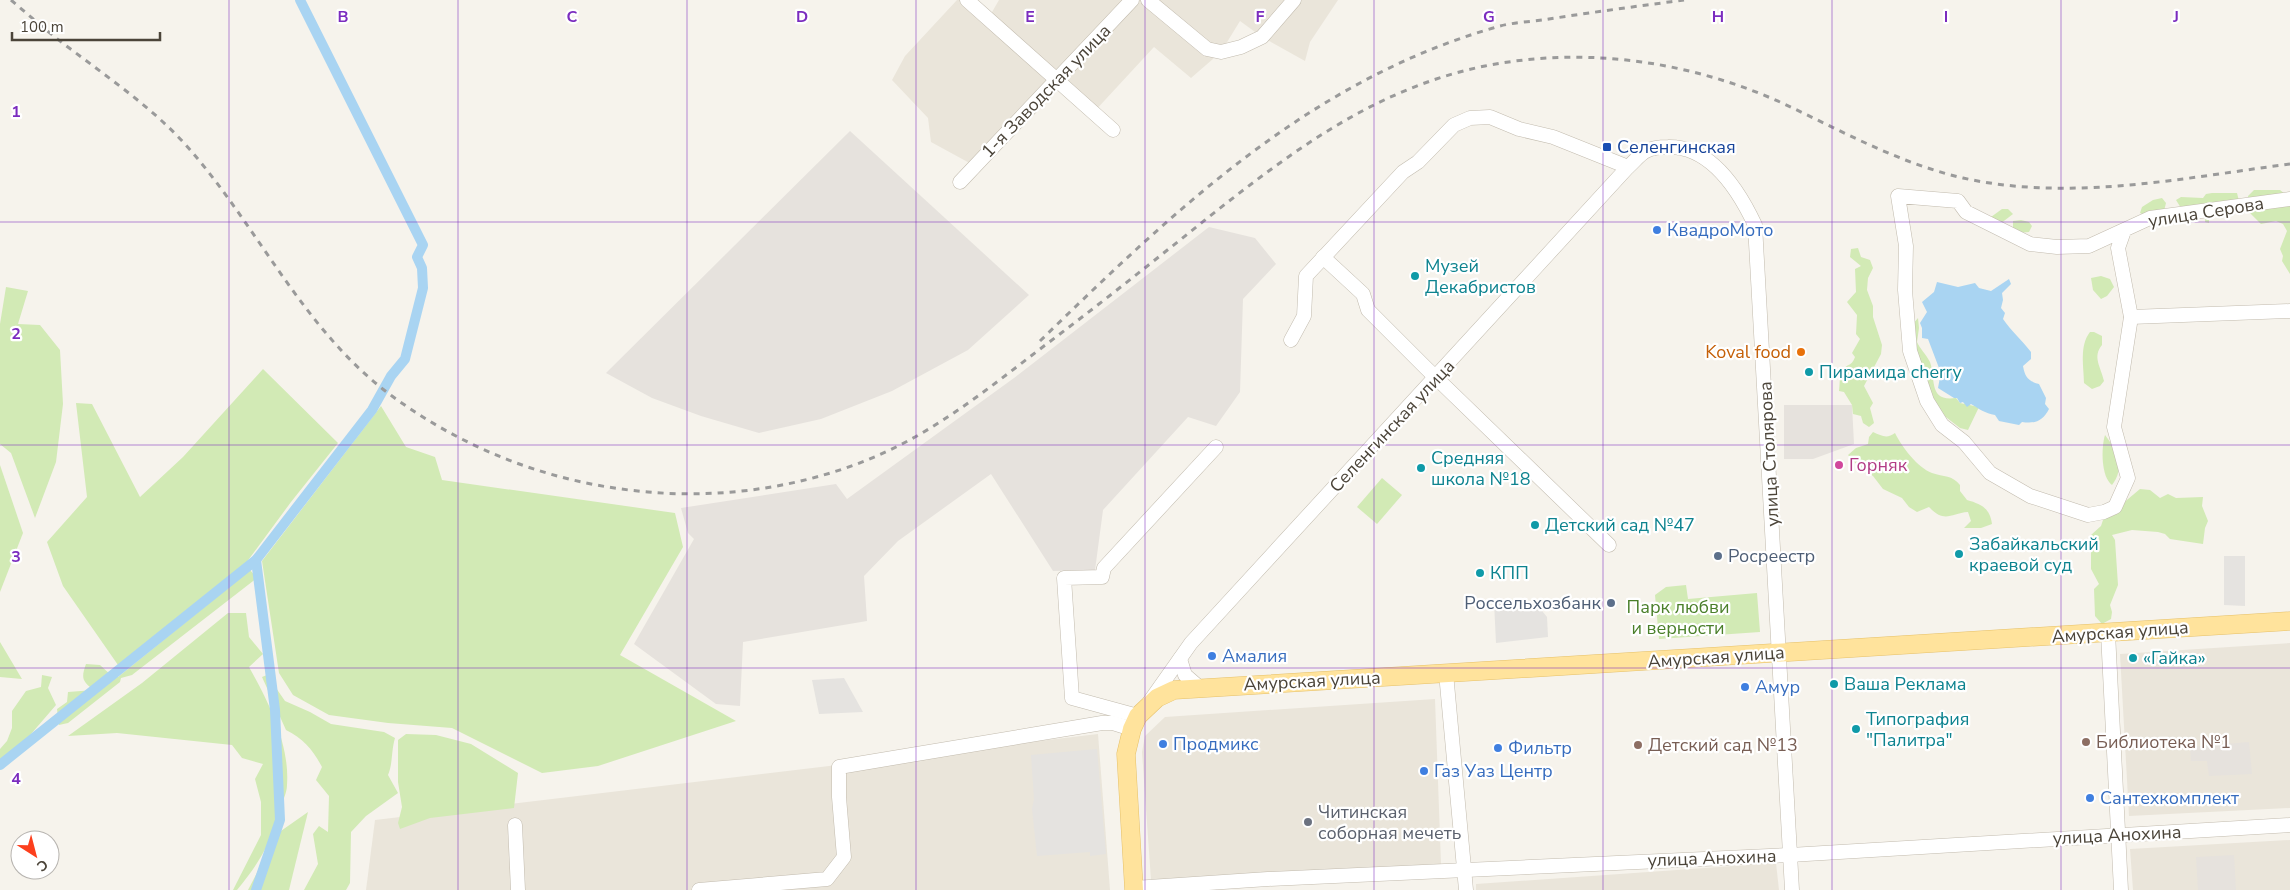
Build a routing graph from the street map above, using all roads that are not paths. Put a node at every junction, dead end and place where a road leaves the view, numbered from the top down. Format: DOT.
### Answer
graph roads {
  1 [pos="967,0"];
  2 [pos="1132,0"];
  3 [pos="1148,0"];
  4 [pos="1294,0"];
  5 [pos="1056,80"];
  6 [pos="1113,130"];
  7 [pos="1646,151"];
  8 [pos="1624,165"];
  9 [pos="960,182"];
  10 [pos="2290,199"];
  11 [pos="2124,231"];
  12 [pos="1323,257"];
  13 [pos="2290,311"];
  14 [pos="2131,316"];
  15 [pos="1291,340"];
  16 [pos="1436,378"];
  17 [pos="1216,447"];
  18 [pos="1608,545"];
  19 [pos="2290,621"];
  20 [pos="2108,633"];
  21 [pos="1780,653"];
  22 [pos="1180,659"];
  23 [pos="1446,673"];
  24 [pos="1200,688"];
  25 [pos="1139,717"];
  26 [pos="515,825"];
  27 [pos="2290,825"];
  28 [pos="2118,835"];
  29 [pos="1790,855"];
  30 [pos="1465,870"];
  31 [pos="1134,889"];
  32 [pos="518,890"];
  33 [pos="699,890"];
  34 [pos="1466,890"];
  35 [pos="1792,890"];
  36 [pos="2121,890"];
  1 -- 5 [label="street"];
  2 -- 5 [label="street, 1-я Заводская улица"];
  3 -- 4 [label="street"];
  5 -- 6 [label="street"];
  5 -- 9 [label="street, 1-я Заводская улица"];
  7 -- 8 [label="street, Селенгинская улица"];
  7 -- 21 [label="street, улица Столярова"];
  8 -- 12 [label="street"];
  8 -- 16 [label="street, Селенгинская улица"];
  10 -- 11 [label="street, улица Серова"];
  11 -- 14 [label="street"];
  11 -- 14 [label="street, улица Серова"];
  12 -- 15 [label="street"];
  12 -- 16 [label="street"];
  13 -- 14 [label="street"];
  16 -- 18 [label="street"];
  16 -- 22 [label="street, Селенгинская улица"];
  17 -- 25 [label="street"];
  19 -- 20 [label="main road, Амурская улица"];
  20 -- 21 [label="main road, Амурская улица"];
  20 -- 28 [label="street"];
  21 -- 23 [label="main road, Амурская улица"];
  21 -- 29 [label="street, улица Столярова"];
  22 -- 24 [label="street"];
  22 -- 25 [label="street, Селенгинская улица"];
  23 -- 24 [label="main road, Амурская улица"];
  23 -- 30 [label="street"];
  24 -- 25 [label="main road, Амурская улица"];
  25 -- 31 [label="main road"];
  25 -- 33 [label="street"];
  26 -- 32 [label="street"];
  27 -- 28 [label="street, улица Анохина"];
  28 -- 29 [label="street, улица Анохина"];
  28 -- 36 [label="street"];
  29 -- 30 [label="street, улица Анохина"];
  29 -- 35 [label="street, улица Столярова"];
  30 -- 31 [label="street, улица Анохина"];
  30 -- 34 [label="street"];
}
